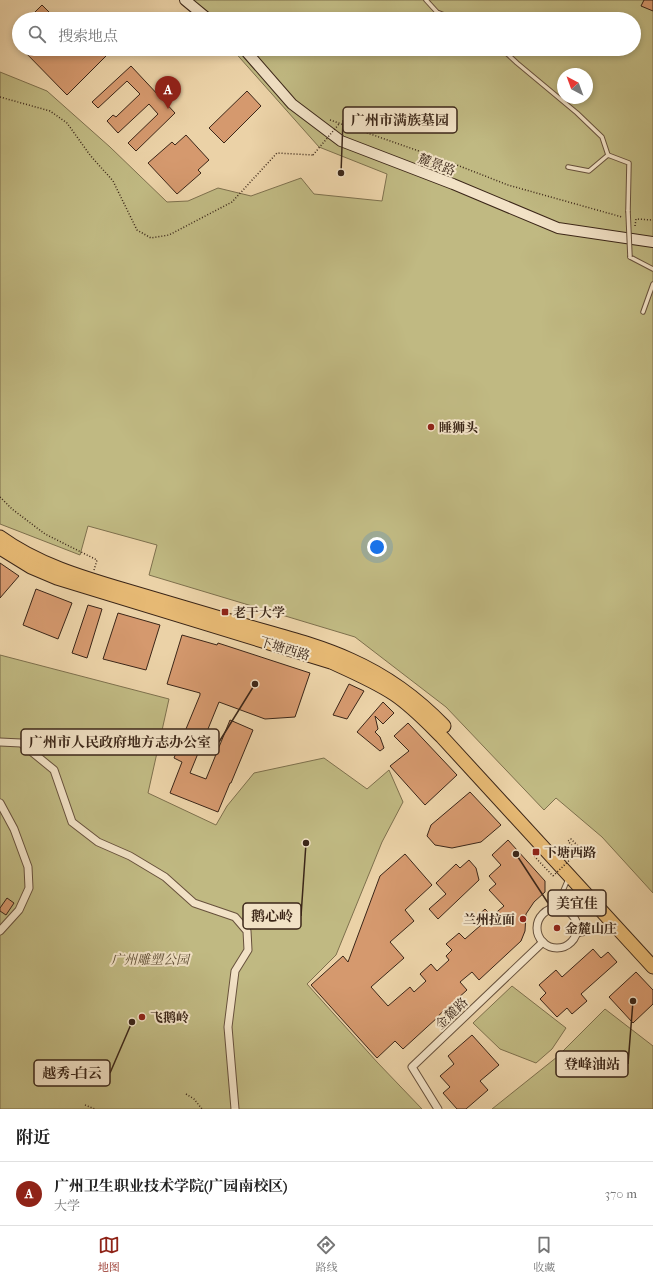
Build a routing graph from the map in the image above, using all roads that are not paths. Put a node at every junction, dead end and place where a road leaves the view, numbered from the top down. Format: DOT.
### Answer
graph roads {
  1 [pos="185,0"];
  2 [pos="426,0"];
  3 [pos="200,12"];
  4 [pos="437,12"];
  5 [pos="250,56"];
  6 [pos="510,56"];
  7 [pos="608,155"];
  8 [pos="568,167"];
  9 [pos="653,242"];
  10 [pos="653,269"];
  11 [pos="653,284"];
  12 [pos="643,312"];
  13 [pos="0,537"];
  14 [pos="0,548"];
  15 [pos="0,742"];
  16 [pos="0,803"];
  17 [pos="569,876"];
  18 [pos="556,907"];
  19 [pos="615,926"];
  20 [pos="0,931"];
  21 [pos="576,935"];
  22 [pos="543,942"];
  23 [pos="653,955"];
  24 [pos="653,967"];
  25 [pos="235,1109"];
  26 [pos="438,1109"];
  1 -- 3 [label="street"];
  2 -- 4 [label="lane"];
  5 -- 9 [label="street, 麓景路"];
  6 -- 7 [label="lane"];
  7 -- 8 [label="lane"];
  7 -- 10 [label="lane, bridge"];
  11 -- 12 [label="lane"];
  13 -- 23 [label="highway, 下塘西路"];
  14 -- 17 [label="highway, 下塘西路"];
  15 -- 25 [label="street"];
  16 -- 20 [label="street"];
  17 -- 18 [label="lane"];
  17 -- 19 [label="highway, 下塘西路"];
  18 -- 21 [label="street"];
  18 -- 22 [label="street"];
  19 -- 21 [label="lane"];
  19 -- 24 [label="highway, 下塘西路"];
  21 -- 22 [label="street"];
  22 -- 26 [label="street, 金麓路"];
}
